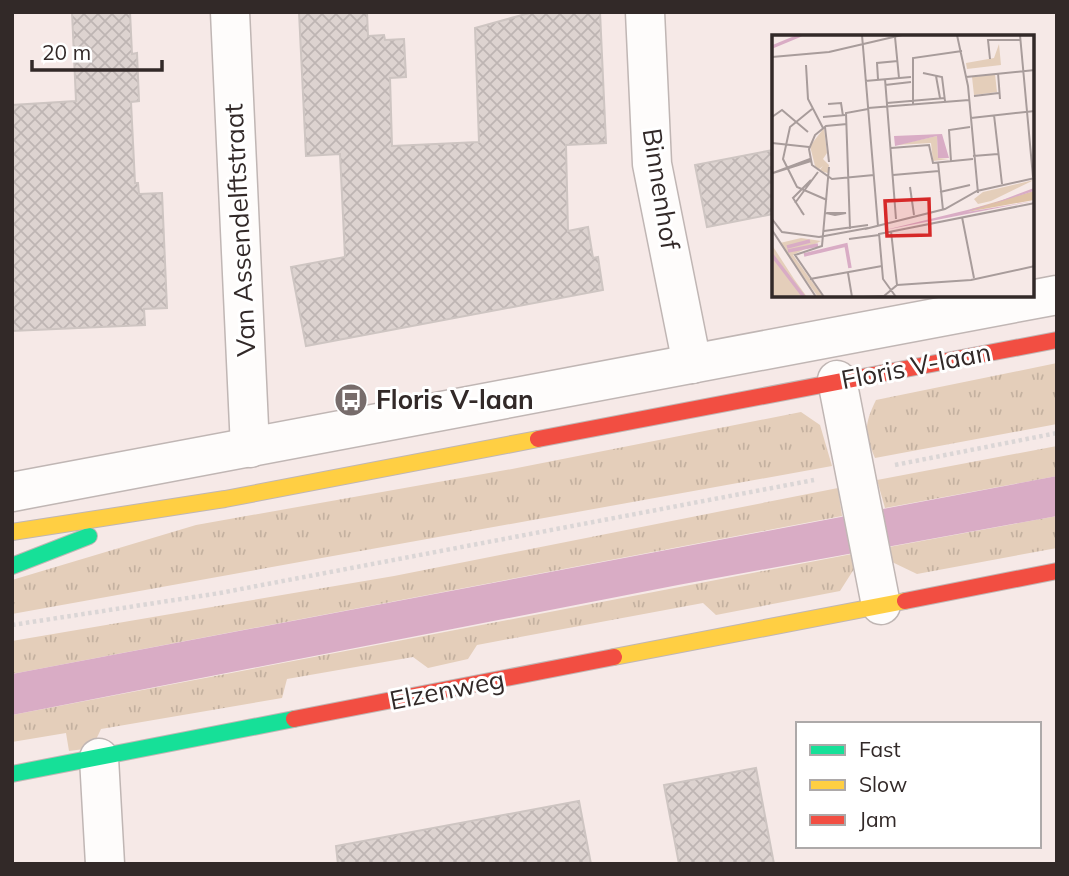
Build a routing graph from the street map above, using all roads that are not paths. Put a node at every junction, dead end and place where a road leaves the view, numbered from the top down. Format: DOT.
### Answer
graph roads {
  1 [pos="230,12"];
  2 [pos="645,12"];
  3 [pos="1057,295"];
  4 [pos="1057,340"];
  5 [pos="692,364"];
  6 [pos="837,380"];
  7 [pos="250,447"];
  8 [pos="12,492"];
  9 [pos="156,510"];
  10 [pos="12,532"];
  11 [pos="12,566"];
  12 [pos="1057,571"];
  13 [pos="881,605"];
  14 [pos="99,758"];
  15 [pos="12,774"];
  16 [pos="104,864"];
  1 -- 7 [label="street, Van Assendelftstraat"];
  2 -- 5 [label="street, Binnenhof"];
  3 -- 5 [label="street, Floris V-laan"];
  4 -- 6 [label="street, Floris V-laan"];
  5 -- 7 [label="street, Floris V-laan"];
  6 -- 9 [label="street, Floris V-laan"];
  6 -- 13 [label="street"];
  7 -- 8 [label="street, Floris V-laan"];
  9 -- 10 [label="street, Floris V-laan"];
  9 -- 11 [label="street, Floris V-laan"];
  12 -- 13 [label="street, Elzenweg"];
  13 -- 14 [label="street, Elzenweg"];
  14 -- 15 [label="street, Elzenweg"];
  14 -- 16 [label="street"];
}
